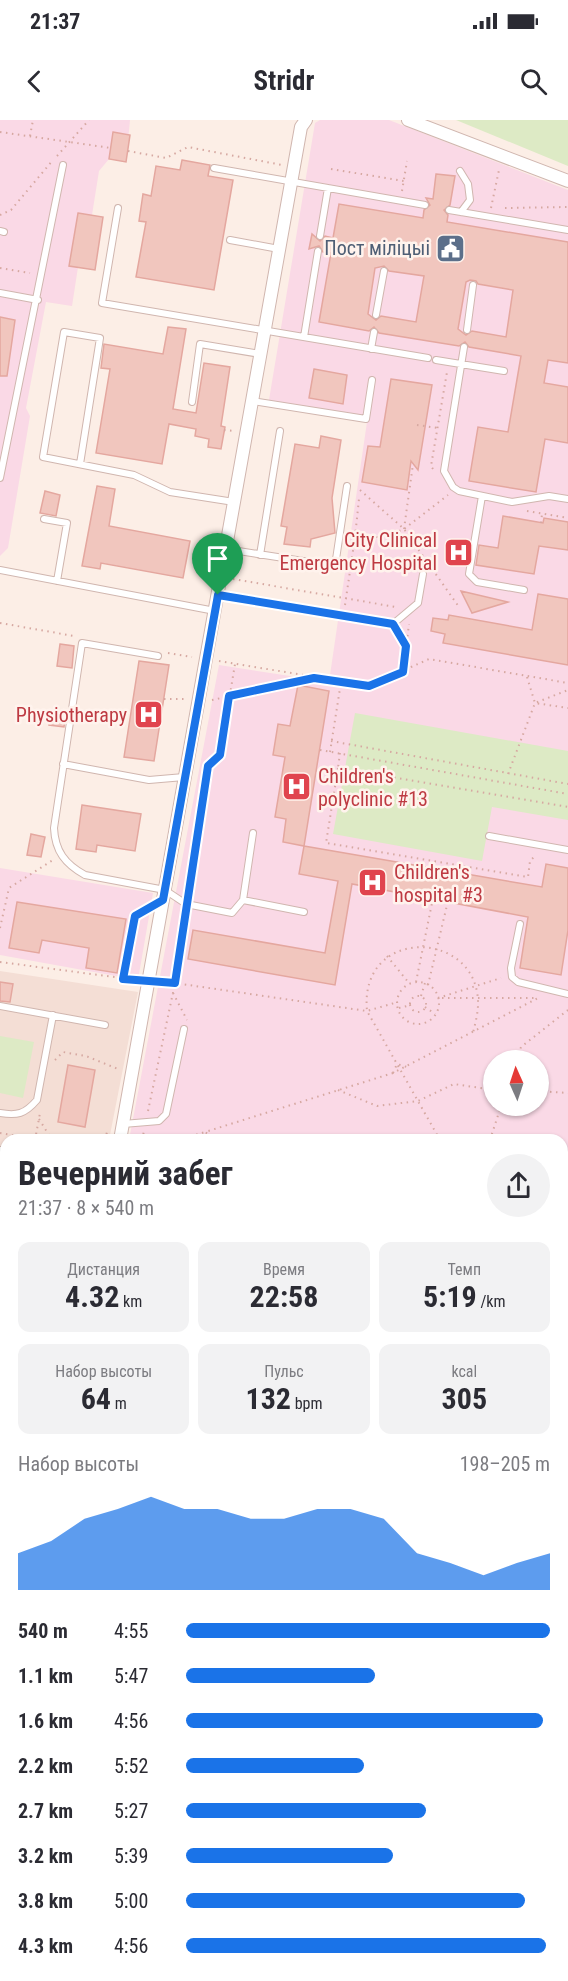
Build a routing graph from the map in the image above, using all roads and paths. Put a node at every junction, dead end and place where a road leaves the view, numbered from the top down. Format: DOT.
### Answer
graph roads {
  1 [pos="33,120"];
  2 [pos="89,120"];
  3 [pos="306,120"];
  4 [pos="408,120"];
  5 [pos="0,132"];
  6 [pos="30,136"];
  7 [pos="68,142"];
  8 [pos="111,148"];
  9 [pos="128,151"];
  10 [pos="501,156"];
  11 [pos="407,161"];
  12 [pos="63,165"];
  13 [pos="294,167"];
  14 [pos="214,168"];
  15 [pos="331,169"];
  16 [pos="460,171"];
  17 [pos="292,180"];
  18 [pos="404,181"];
  19 [pos="568,181"];
  20 [pos="328,188"];
  21 [pos="401,197"];
  22 [pos="425,205"];
  23 [pos="118,207"];
  24 [pos="568,207"];
  25 [pos="449,210"];
  26 [pos="461,212"];
  27 [pos="0,215"];
  28 [pos="568,230"];
  29 [pos="320,236"];
  30 [pos="230,240"];
  31 [pos="280,249"];
  32 [pos="318,251"];
  33 [pos="0,268"];
  34 [pos="384,271"];
  35 [pos="42,274"];
  36 [pos="473,285"];
  37 [pos="0,293"];
  38 [pos="38,300"];
  39 [pos="376,315"];
  40 [pos="265,330"];
  41 [pos="467,330"];
  42 [pos="374,332"];
  43 [pos="304,337"];
  44 [pos="464,346"];
  45 [pos="371,349"];
  46 [pos="261,354"];
  47 [pos="428,358"];
  48 [pos="436,360"];
  49 [pos="449,362"];
  50 [pos="460,364"];
  51 [pos="504,371"];
  52 [pos="372,380"];
  53 [pos="252,401"];
  54 [pos="192,402"];
  55 [pos="417,425"];
  56 [pos="224,430"];
  57 [pos="280,431"];
  58 [pos="237,432"];
  59 [pos="80,464"];
  60 [pos="413,464"];
  61 [pos="0,478"];
  62 [pos="347,486"];
  63 [pos="360,490"];
  64 [pos="482,496"];
  65 [pos="359,499"];
  66 [pos="568,499"];
  67 [pos="234,502"];
  68 [pos="542,514"];
  69 [pos="44,519"];
  70 [pos="541,523"];
  71 [pos="404,529"];
  72 [pos="355,537"];
  73 [pos="226,549"];
  74 [pos="260,555"];
  75 [pos="0,570"];
  76 [pos="423,574"];
  77 [pos="221,577"];
  78 [pos="57,581"];
  79 [pos="524,590"];
  80 [pos="218,595"];
  81 [pos="346,598"];
  82 [pos="411,609"];
  83 [pos="215,611"];
  84 [pos="344,617"];
  85 [pos="0,623"];
  86 [pos="393,624"];
  87 [pos="80,637"];
  88 [pos="406,646"];
  89 [pos="159,654"];
  90 [pos="206,659"];
  91 [pos="235,664"];
  92 [pos="403,672"];
  93 [pos="527,677"];
  94 [pos="314,678"];
  95 [pos="341,682"];
  96 [pos="568,683"];
  97 [pos="568,690"];
  98 [pos="229,696"];
  99 [pos="164,699"];
  100 [pos="199,699"];
  101 [pos="535,703"];
  102 [pos="568,708"];
  103 [pos="331,741"];
  104 [pos="320,750"];
  105 [pos="330,752"];
  106 [pos="340,753"];
  107 [pos="63,764"];
  108 [pos="338,768"];
  109 [pos="508,774"];
  110 [pos="185,777"];
  111 [pos="568,784"];
  112 [pos="568,795"];
  113 [pos="568,807"];
  114 [pos="253,833"];
  115 [pos="489,836"];
  116 [pos="568,850"];
  117 [pos="541,854"];
  118 [pos="61,856"];
  119 [pos="465,867"];
  120 [pos="463,874"];
  121 [pos="164,895"];
  122 [pos="433,898"];
  123 [pos="243,900"];
  124 [pos="448,901"];
  125 [pos="186,904"];
  126 [pos="304,912"];
  127 [pos="520,924"];
  128 [pos="0,928"];
  129 [pos="423,948"];
  130 [pos="437,950"];
  131 [pos="387,956"];
  132 [pos="0,962"];
  133 [pos="123,979"];
  134 [pos="497,979"];
  135 [pos="149,980"];
  136 [pos="416,982"];
  137 [pos="175,983"];
  138 [pos="409,983"];
  139 [pos="426,984"];
  140 [pos="474,984"];
  141 [pos="173,993"];
  142 [pos="568,994"];
  143 [pos="421,996"];
  144 [pos="438,998"];
  145 [pos="478,998"];
  146 [pos="398,1002"];
  147 [pos="411,1005"];
  148 [pos="0,1006"];
  149 [pos="425,1007"];
  150 [pos="399,1008"];
  151 [pos="568,1010"];
  152 [pos="367,1011"];
  153 [pos="436,1014"];
  154 [pos="53,1015"];
  155 [pos="105,1025"];
  156 [pos="186,1026"];
  157 [pos="473,1033"];
  158 [pos="520,1050"];
  159 [pos="51,1063"];
  160 [pos="397,1064"];
  161 [pos="407,1067"];
  162 [pos="120,1070"];
  163 [pos="400,1070"];
  164 [pos="393,1073"];
  165 [pos="483,1088"];
  166 [pos="338,1090"];
  167 [pos="549,1092"];
  168 [pos="568,1093"];
  169 [pos="418,1101"];
  170 [pos="41,1108"];
  171 [pos="0,1113"];
  172 [pos="498,1116"];
  173 [pos="39,1119"];
  174 [pos="146,1123"];
  175 [pos="123,1124"];
  176 [pos="107,1128"];
  177 [pos="205,1132"];
  178 [pos="36,1134"];
  179 [pos="48,1134"];
  180 [pos="106,1134"];
  181 [pos="121,1134"];
  182 [pos="143,1134"];
  183 [pos="198,1134"];
  184 [pos="208,1134"];
  185 [pos="437,1134"];
  186 [pos="492,1134"];
  1 -- 6 [label="path"];
  2 -- 7 [label="path"];
  3 -- 13 [label="street"];
  4 -- 10 [label="street"];
  5 -- 6 [label="path"];
  6 -- 7 [label="path"];
  7 -- 8 [label="path"];
  7 -- 27 [label="path"];
  9 -- 13 [label="path"];
  10 -- 19 [label="street"];
  10 -- 24 [label="path"];
  11 -- 18 [label="path"];
  12 -- 35 [label="lane"];
  13 -- 17 [label="street"];
  14 -- 17 [label="lane"];
  15 -- 18 [label="path"];
  16 -- 26 [label="lane"];
  17 -- 20 [label="lane"];
  17 -- 31 [label="street"];
  18 -- 21 [label="path"];
  20 -- 22 [label="lane"];
  20 -- 29 [label="lane"];
  23 -- 40 [label="lane"];
  25 -- 26 [label="lane"];
  26 -- 28 [label="lane"];
  30 -- 31 [label="lane"];
  31 -- 40 [label="street"];
  32 -- 43 [label="lane"];
  33 -- 35 [label="path"];
  34 -- 39 [label="lane"];
  35 -- 38 [label="lane"];
  36 -- 41 [label="lane"];
  37 -- 38 [label="lane"];
  38 -- 61 [label="lane"];
  40 -- 43 [label="lane"];
  40 -- 46 [label="street"];
  42 -- 45 [label="lane"];
  43 -- 45 [label="lane"];
  44 -- 50 [label="lane"];
  45 -- 47 [label="lane"];
  46 -- 53 [label="street"];
  46 -- 54 [label="lane"];
  48 -- 49 [label="lane"];
  49 -- 50 [label="lane"];
  49 -- 55 [label="path"];
  50 -- 51 [label="lane"];
  50 -- 64 [label="lane"];
  52 -- 53 [label="lane"];
  53 -- 67 [label="street"];
  56 -- 58 [label="path"];
  57 -- 74 [label="lane"];
  59 -- 59 [label="lane"];
  59 -- 67 [label="lane"];
  60 -- 71 [label="path"];
  62 -- 74 [label="lane"];
  63 -- 71 [label="path"];
  64 -- 66 [label="lane"];
  64 -- 79 [label="lane"];
  65 -- 72 [label="path"];
  67 -- 73 [label="street"];
  68 -- 70 [label="path"];
  69 -- 78 [label="lane"];
  71 -- 72 [label="path"];
  72 -- 81 [label="path"];
  73 -- 74 [label="lane"];
  73 -- 77 [label="street"];
  75 -- 78 [label="lane"];
  76 -- 82 [label="lane"];
  77 -- 80 [label="street"];
  77 -- 81 [label="path"];
  78 -- 83 [label="lane"];
  80 -- 83 [label="street"];
  80 -- 84 [label="lane"];
  81 -- 82 [label="path"];
  81 -- 84 [label="path"];
  82 -- 86 [label="lane"];
  82 -- 88 [label="path"];
  83 -- 90 [label="street"];
  84 -- 86 [label="lane"];
  85 -- 87 [label="path"];
  86 -- 88 [label="path"];
  88 -- 92 [label="path"];
  89 -- 90 [label="path"];
  89 -- 107 [label="lane"];
  90 -- 91 [label="path"];
  90 -- 100 [label="street"];
  91 -- 94 [label="path"];
  91 -- 98 [label="path"];
  92 -- 93 [label="path"];
  92 -- 95 [label="path"];
  93 -- 96 [label="path"];
  93 -- 101 [label="path"];
  94 -- 95 [label="path"];
  94 -- 98 [label="path"];
  95 -- 103 [label="path"];
  97 -- 101 [label="path"];
  98 -- 100 [label="path"];
  98 -- 125 [label="path"];
  99 -- 100 [label="path"];
  100 -- 110 [label="street"];
  101 -- 102 [label="path"];
  101 -- 109 [label="path"];
  103 -- 105 [label="path"];
  103 -- 109 [label="path"];
  104 -- 105 [label="path"];
  105 -- 106 [label="path"];
  106 -- 108 [label="path"];
  106 -- 112 [label="path"];
  107 -- 110 [label="lane"];
  107 -- 118 [label="lane"];
  108 -- 113 [label="path"];
  108 -- 119 [label="path"];
  109 -- 111 [label="path"];
  110 -- 121 [label="street"];
  114 -- 123 [label="lane"];
  115 -- 116 [label="lane"];
  117 -- 119 [label="path"];
  118 -- 121 [label="lane"];
  118 -- 128 [label="path"];
  119 -- 120 [label="path"];
  121 -- 125 [label="lane"];
  121 -- 133 [label="path"];
  121 -- 135 [label="street"];
  122 -- 129 [label="path"];
  123 -- 125 [label="lane"];
  123 -- 126 [label="lane"];
  124 -- 130 [label="path"];
  125 -- 137 [label="path"];
  127 -- 142 [label="lane"];
  129 -- 130 [label="path"];
  129 -- 131 [label="path"];
  129 -- 136 [label="path"];
  130 -- 139 [label="path"];
  130 -- 140 [label="path"];
  131 -- 138 [label="path"];
  131 -- 152 [label="path"];
  132 -- 133 [label="path"];
  133 -- 135 [label="path"];
  134 -- 140 [label="path"];
  135 -- 137 [label="path"];
  135 -- 175 [label="street"];
  136 -- 138 [label="path"];
  136 -- 139 [label="path"];
  137 -- 141 [label="path"];
  137 -- 152 [label="path"];
  138 -- 146 [label="path"];
  139 -- 143 [label="path"];
  139 -- 144 [label="path"];
  140 -- 144 [label="path"];
  140 -- 145 [label="path"];
  141 -- 156 [label="path"];
  141 -- 174 [label="path"];
  143 -- 147 [label="path"];
  143 -- 149 [label="path"];
  144 -- 145 [label="path"];
  144 -- 153 [label="path"];
  145 -- 157 [label="path"];
  145 -- 157 [label="path"];
  146 -- 150 [label="path"];
  146 -- 152 [label="path"];
  147 -- 149 [label="path"];
  147 -- 150 [label="path"];
  148 -- 154 [label="lane"];
  149 -- 153 [label="path"];
  150 -- 153 [label="path"];
  151 -- 158 [label="path"];
  152 -- 160 [label="path"];
  154 -- 155 [label="lane"];
  154 -- 171 [label="lane"];
  156 -- 174 [label="lane"];
  157 -- 161 [label="path"];
  159 -- 162 [label="path"];
  160 -- 161 [label="path"];
  160 -- 163 [label="path"];
  160 -- 164 [label="path"];
  161 -- 163 [label="path"];
  163 -- 164 [label="path"];
  163 -- 169 [label="path"];
  164 -- 166 [label="path"];
  165 -- 169 [label="path"];
  166 -- 169 [label="path"];
  166 -- 177 [label="path"];
  167 -- 168 [label="path"];
  169 -- 185 [label="path"];
  170 -- 173 [label="path"];
  172 -- 186 [label="path"];
  173 -- 178 [label="path"];
  173 -- 179 [label="path"];
  174 -- 175 [label="lane"];
  174 -- 182 [label="path"];
  175 -- 181 [label="street"];
  176 -- 180 [label="path"];
  177 -- 183 [label="path"];
  177 -- 184 [label="path"];
}
